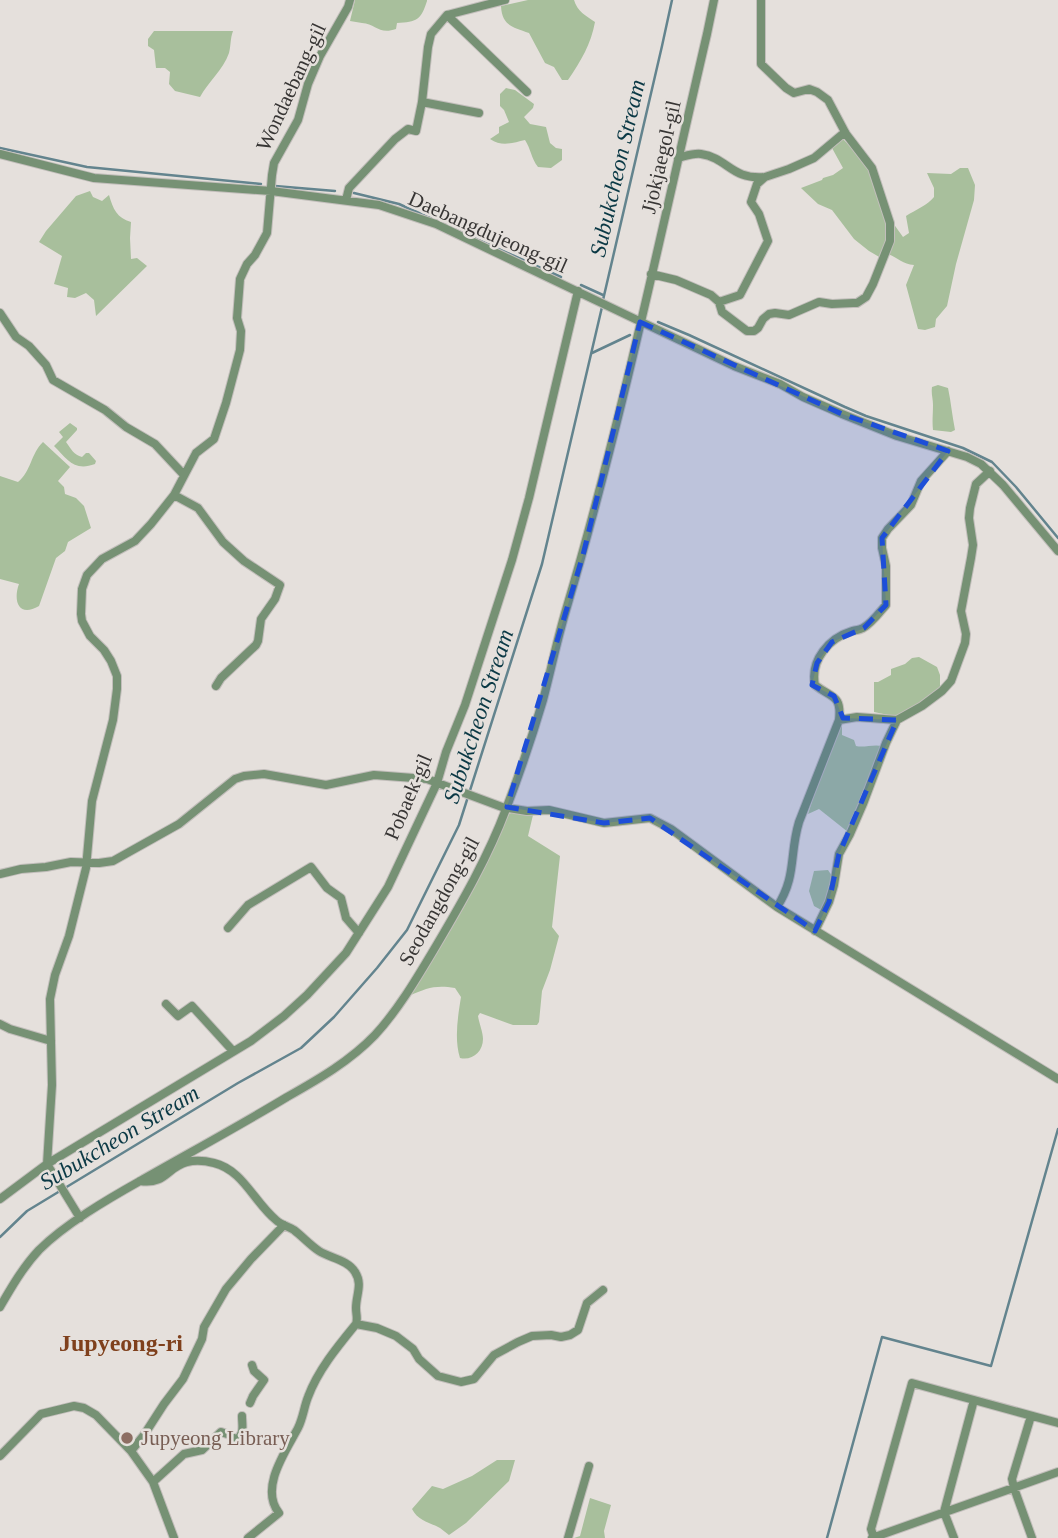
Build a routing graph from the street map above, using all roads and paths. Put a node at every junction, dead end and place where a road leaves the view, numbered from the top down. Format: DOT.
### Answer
graph roads {
  1 [pos="350,0"];
  2 [pos="505,0"];
  3 [pos="714,0"];
  4 [pos="761,0"];
  5 [pos="447,15"];
  6 [pos="527,92"];
  7 [pos="422,102"];
  8 [pos="479,113"];
  9 [pos="845,132"];
  10 [pos="0,154"];
  11 [pos="678,158"];
  12 [pos="765,177"];
  13 [pos="271,191"];
  14 [pos="346,200"];
  15 [pos="651,274"];
  16 [pos="578,291"];
  17 [pos="719,302"];
  18 [pos="0,313"];
  19 [pos="637,321"];
  20 [pos="948,451"];
  21 [pos="990,471"];
  22 [pos="184,475"];
  23 [pos="174,495"];
  24 [pos="1058,551"];
  25 [pos="216,686"];
  26 [pos="839,720"];
  27 [pos="897,720"];
  28 [pos="440,784"];
  29 [pos="505,807"];
  30 [pos="87,862"];
  31 [pos="0,874"];
  32 [pos="777,907"];
  33 [pos="228,928"];
  34 [pos="816,931"];
  35 [pos="359,933"];
  36 [pos="166,1004"];
  37 [pos="1,1026"];
  38 [pos="51,1041"];
  39 [pos="233,1051"];
  40 [pos="1058,1079"];
  41 [pos="49,1166"];
  42 [pos="140,1181"];
  43 [pos="0,1199"];
  44 [pos="80,1219"];
  45 [pos="284,1225"];
  46 [pos="603,1290"];
  47 [pos="0,1307"];
  48 [pos="356,1324"];
  49 [pos="252,1365"];
  50 [pos="974,1400"];
  51 [pos="250,1403"];
  52 [pos="242,1416"];
  53 [pos="1031,1416"];
  54 [pos="1058,1423"];
  55 [pos="131,1451"];
  56 [pos="0,1456"];
  57 [pos="589,1466"];
  58 [pos="1058,1472"];
  59 [pos="153,1482"];
  60 [pos="1014,1488"];
  61 [pos="944,1513"];
  62 [pos="174,1538"];
  63 [pos="248,1538"];
  64 [pos="568,1538"];
  65 [pos="873,1538"];
  66 [pos="954,1538"];
  67 [pos="1032,1538"];
  1 -- 13 [label="street, Wondaebang-gil"];
  2 -- 5 [label="street"];
  3 -- 11 [label="street, Jjokjaegol-gil"];
  4 -- 9 [label="street"];
  5 -- 6 [label="street"];
  5 -- 7 [label="street"];
  7 -- 8 [label="street"];
  7 -- 14 [label="street"];
  9 -- 12 [label="street"];
  9 -- 17 [label="street"];
  10 -- 13 [label="street, Daebangdujeong-gil"];
  11 -- 12 [label="street"];
  11 -- 15 [label="street, Jjokjaegol-gil"];
  12 -- 17 [label="street"];
  13 -- 14 [label="street, Daebangdujeong-gil"];
  13 -- 22 [label="street"];
  14 -- 16 [label="street, Daebangdujeong-gil"];
  15 -- 17 [label="street"];
  15 -- 19 [label="street, Jjokjaegol-gil"];
  16 -- 19 [label="street, Daebangdujeong-gil"];
  16 -- 28 [label="street, Pobaek-gil"];
  18 -- 22 [label="street"];
  19 -- 20 [label="street, Daebangdujeong-gil"];
  19 -- 29 [label="street, Seodangdong-gil"];
  20 -- 21 [label="street, Daebangdujeong-gil"];
  20 -- 26 [label="street"];
  21 -- 24 [label="street, Daebangdujeong-gil"];
  21 -- 27 [label="street"];
  22 -- 23 [label="street"];
  23 -- 25 [label="street"];
  23 -- 30 [label="street"];
  26 -- 27 [label="street"];
  26 -- 32 [label="street"];
  27 -- 34 [label="street"];
  28 -- 29 [label="street"];
  28 -- 30 [label="street"];
  28 -- 35 [label="street, Pobaek-gil"];
  29 -- 32 [label="street"];
  29 -- 42 [label="street, Seodangdong-gil"];
  30 -- 31 [label="street"];
  30 -- 38 [label="street"];
  32 -- 34 [label="street"];
  33 -- 35 [label="street"];
  34 -- 40 [label="street"];
  35 -- 39 [label="street, Pobaek-gil"];
  36 -- 39 [label="street"];
  37 -- 38 [label="street"];
  38 -- 41 [label="street"];
  39 -- 41 [label="street, Pobaek-gil"];
  41 -- 43 [label="street, Pobaek-gil"];
  41 -- 44 [label="street"];
  42 -- 44 [label="street, Seodangdong-gil"];
  42 -- 45 [label="street"];
  44 -- 47 [label="street, Seodangdong-gil"];
  45 -- 48 [label="street"];
  45 -- 55 [label="street"];
  46 -- 48 [label="street"];
  48 -- 63 [label="street"];
  49 -- 51 [label="street"];
  50 -- 53 [label="street"];
  50 -- 61 [label="street"];
  50 -- 65 [label="street"];
  52 -- 59 [label="street"];
  53 -- 54 [label="street"];
  53 -- 60 [label="street"];
  55 -- 56 [label="street"];
  55 -- 59 [label="street"];
  57 -- 64 [label="street"];
  58 -- 60 [label="street"];
  59 -- 62 [label="street"];
  60 -- 61 [label="street"];
  60 -- 67 [label="street"];
  61 -- 65 [label="street"];
  61 -- 66 [label="street"];
}
